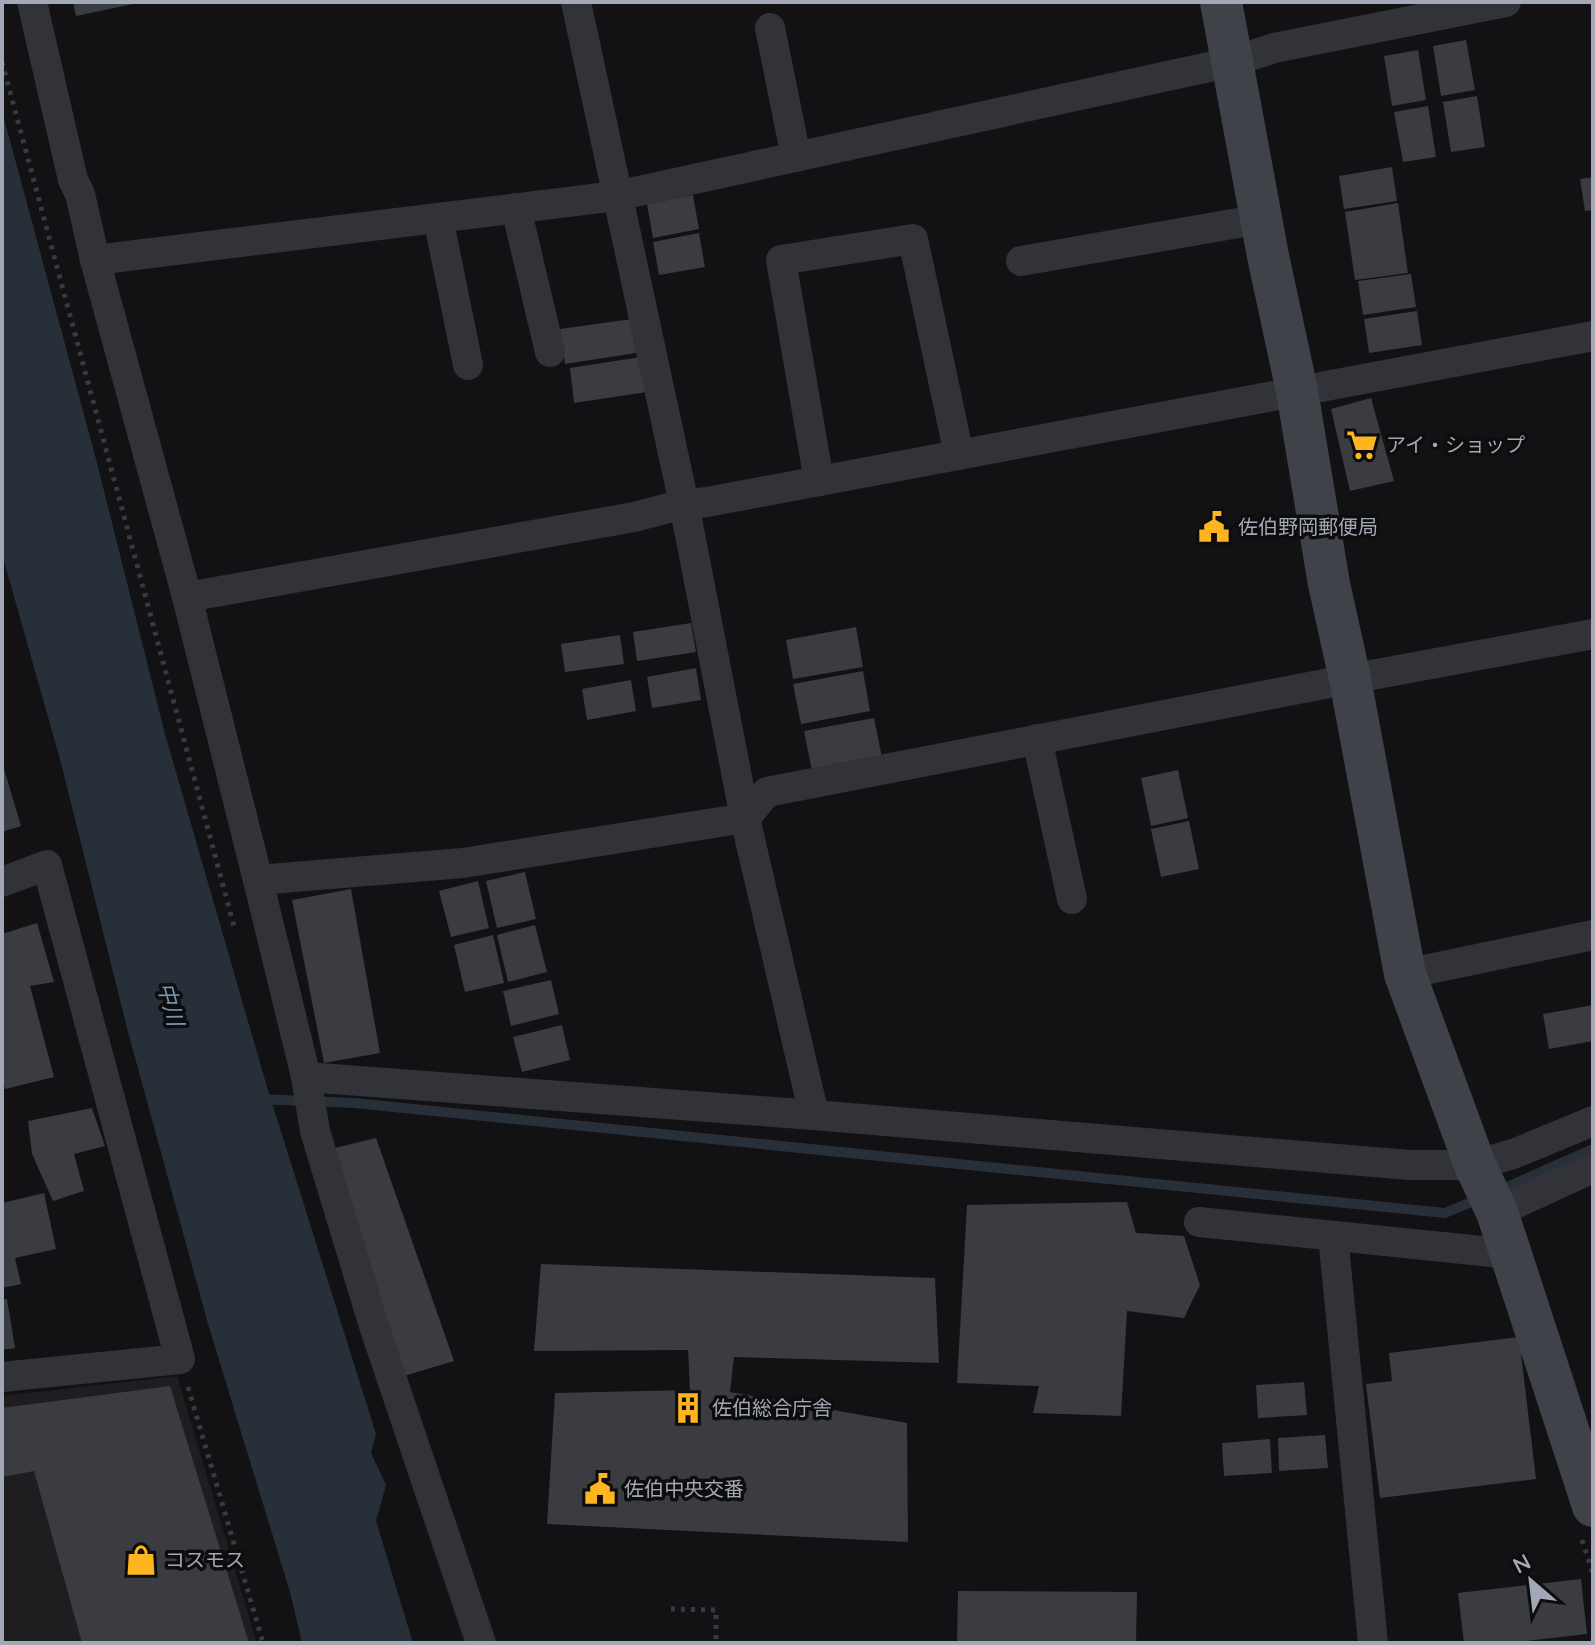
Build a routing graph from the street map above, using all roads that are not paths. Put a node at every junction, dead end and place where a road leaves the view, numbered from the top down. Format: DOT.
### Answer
graph roads {
  1 [pos="32,2"];
  2 [pos="576,2"];
  3 [pos="1221,2"];
  4 [pos="1506,2"];
  5 [pos="770,28"];
  6 [pos="1232,62"];
  7 [pos="796,157"];
  8 [pos="616,196"];
  9 [pos="516,208"];
  10 [pos="438,218"];
  11 [pos="1261,219"];
  12 [pos="95,260"];
  13 [pos="1021,261"];
  14 [pos="1593,336"];
  15 [pos="550,352"];
  16 [pos="468,365"];
  17 [pos="1297,391"];
  18 [pos="959,455"];
  19 [pos="819,481"];
  20 [pos="684,504"];
  21 [pos="187,597"];
  22 [pos="1593,634"];
  23 [pos="1350,679"];
  24 [pos="1037,739"];
  25 [pos="745,818"];
  26 [pos="258,880"];
  27 [pos="2,882"];
  28 [pos="1072,899"];
  29 [pos="1593,935"];
  30 [pos="1405,974"];
  31 [pos="309,1093"];
  32 [pos="814,1115"];
  33 [pos="1593,1121"];
  34 [pos="1593,1168"];
  35 [pos="1487,1190"];
  36 [pos="1199,1222"];
  37 [pos="1333,1236"];
  38 [pos="1511,1254"];
  39 [pos="2,1377"];
  40 [pos="1593,1506"];
  41 [pos="481,1643"];
  42 [pos="1373,1643"];
  1 -- 12 [label="street"];
  2 -- 8 [label="street"];
  3 -- 6 [label="street"];
  4 -- 6 [label="street"];
  5 -- 7 [label="street"];
  6 -- 7 [label="street"];
  6 -- 11 [label="street"];
  7 -- 8 [label="street"];
  8 -- 9 [label="street"];
  8 -- 20 [label="street"];
  9 -- 10 [label="street"];
  9 -- 15 [label="street"];
  10 -- 12 [label="street"];
  10 -- 16 [label="street"];
  11 -- 13 [label="street"];
  11 -- 17 [label="street"];
  12 -- 21 [label="street"];
  14 -- 17 [label="street"];
  17 -- 18 [label="street"];
  17 -- 23 [label="street"];
  18 -- 19 [label="street"];
  18 -- 19 [label="street"];
  19 -- 20 [label="street"];
  20 -- 21 [label="street"];
  20 -- 25 [label="street"];
  21 -- 26 [label="street"];
  22 -- 23 [label="street"];
  23 -- 24 [label="street"];
  23 -- 30 [label="street"];
  24 -- 25 [label="street"];
  24 -- 28 [label="street"];
  25 -- 26 [label="street"];
  25 -- 32 [label="street"];
  26 -- 31 [label="street"];
  27 -- 39 [label="street"];
  29 -- 30 [label="street"];
  30 -- 35 [label="street"];
  31 -- 32 [label="street"];
  31 -- 41 [label="street"];
  32 -- 35 [label="street"];
  33 -- 35 [label="street"];
  34 -- 35 [label="street"];
  35 -- 38 [label="street"];
  36 -- 37 [label="street"];
  37 -- 38 [label="street"];
  37 -- 42 [label="street"];
  38 -- 40 [label="street"];
}
